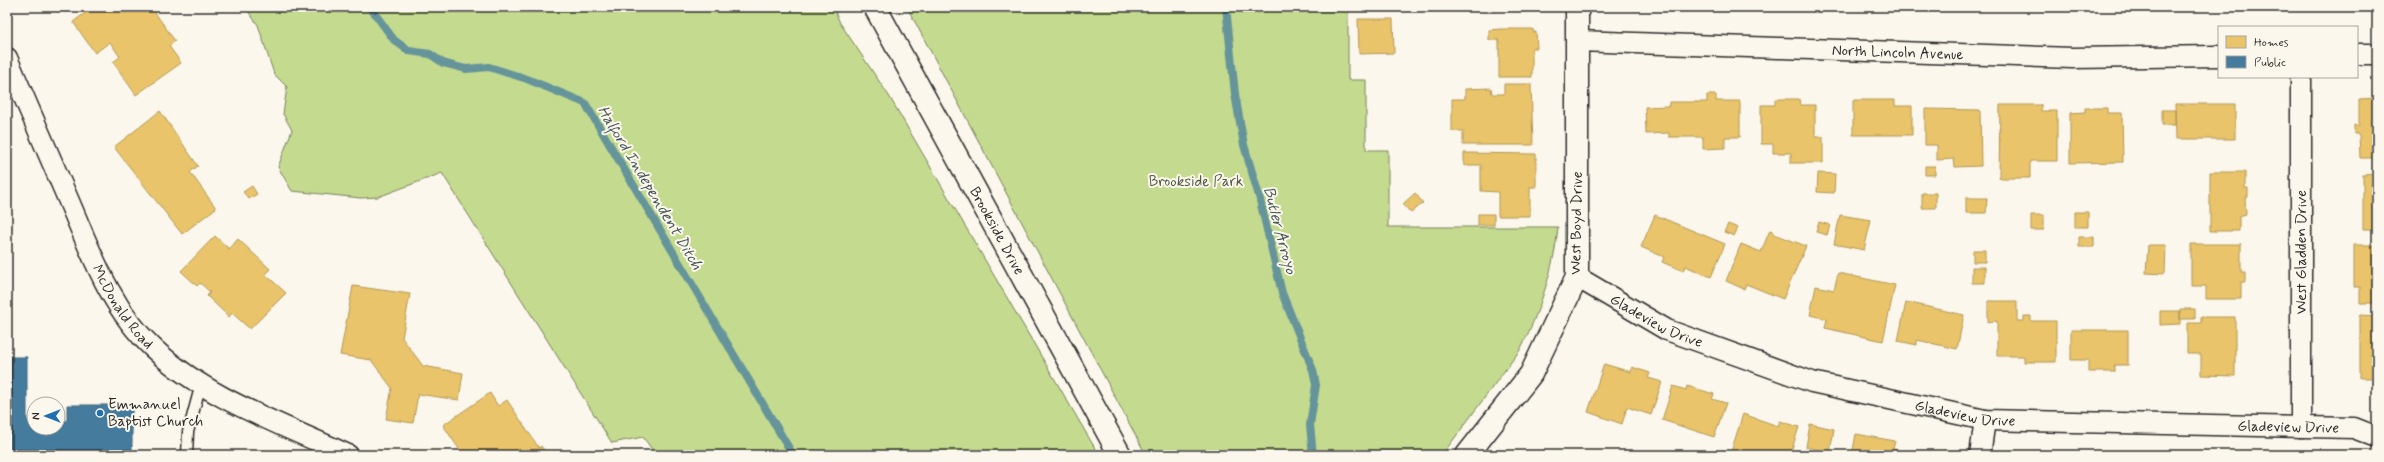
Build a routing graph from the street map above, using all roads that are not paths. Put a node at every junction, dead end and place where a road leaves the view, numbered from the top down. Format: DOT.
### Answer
graph roads {
  1 [pos="875,7"];
  2 [pos="1577,7"];
  3 [pos="1577,41"];
  4 [pos="2358,54"];
  5 [pos="2377,54"];
  6 [pos="2218,56"];
  7 [pos="7,58"];
  8 [pos="2301,78"];
  9 [pos="1577,277"];
  10 [pos="201,384"];
  11 [pos="1985,420"];
  12 [pos="2301,427"];
  13 [pos="2377,437"];
  14 [pos="187,455"];
  15 [pos="348,455"];
  16 [pos="1120,455"];
  17 [pos="1467,455"];
  18 [pos="1980,455"];
  1 -- 16 [label="main road, Brookside Drive"];
  2 -- 3 [label="main road, West Boyd Drive"];
  3 -- 6 [label="street, North Lincoln Avenue"];
  3 -- 9 [label="main road, West Boyd Drive"];
  4 -- 5 [label="street"];
  7 -- 10 [label="street, McDonald Road"];
  8 -- 12 [label="street, West Gladden Drive"];
  9 -- 11 [label="street, Gladeview Drive"];
  9 -- 17 [label="main road, West Boyd Drive"];
  10 -- 14 [label="lane"];
  10 -- 15 [label="street, McDonald Road"];
  11 -- 12 [label="street, Gladeview Drive"];
  11 -- 18 [label="street"];
  12 -- 13 [label="street, Gladeview Drive"];
}
